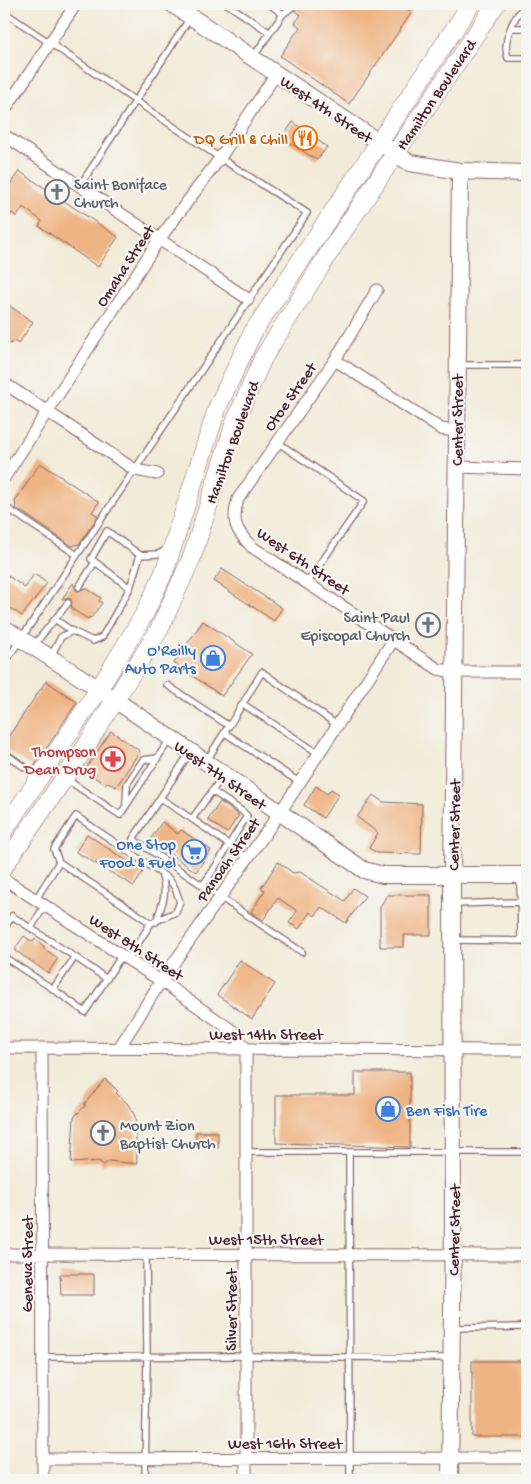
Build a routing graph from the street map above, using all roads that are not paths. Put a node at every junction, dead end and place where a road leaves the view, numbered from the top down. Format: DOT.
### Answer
graph roads {
  1 [pos="76,4"];
  2 [pos="172,4"];
  3 [pos="227,4"];
  4 [pos="269,4"];
  5 [pos="471,4"];
  6 [pos="496,4"];
  7 [pos="527,5"];
  8 [pos="291,8"];
  9 [pos="4,12"];
  10 [pos="283,14"];
  11 [pos="191,16"];
  12 [pos="511,28"];
  13 [pos="527,28"];
  14 [pos="270,32"];
  15 [pos="50,43"];
  16 [pos="252,58"];
  17 [pos="527,58"];
  18 [pos="276,74"];
  19 [pos="135,99"];
  20 [pos="4,110"];
  21 [pos="4,135"];
  22 [pos="379,143"];
  23 [pos="395,154"];
  24 [pos="220,158"];
  25 [pos="460,171"];
  26 [pos="527,173"];
  27 [pos="79,187"];
  28 [pos="158,241"];
  29 [pos="377,290"];
  30 [pos="248,300"];
  31 [pos="335,360"];
  32 [pos="456,365"];
  33 [pos="527,366"];
  34 [pos="4,383"];
  35 [pos="47,412"];
  36 [pos="456,431"];
  37 [pos="277,442"];
  38 [pos="456,468"];
  39 [pos="527,469"];
  40 [pos="135,470"];
  41 [pos="158,474"];
  42 [pos="4,478"];
  43 [pos="4,506"];
  44 [pos="236,523"];
  45 [pos="173,547"];
  46 [pos="140,554"];
  47 [pos="77,555"];
  48 [pos="95,562"];
  49 [pos="307,583"];
  50 [pos="79,587"];
  51 [pos="130,588"];
  52 [pos="68,604"];
  53 [pos="56,620"];
  54 [pos="4,628"];
  55 [pos="72,631"];
  56 [pos="394,639"];
  57 [pos="27,643"];
  58 [pos="50,658"];
  59 [pos="4,664"];
  60 [pos="454,672"];
  61 [pos="527,672"];
  62 [pos="167,685"];
  63 [pos="99,689"];
  64 [pos="116,700"];
  65 [pos="243,704"];
  66 [pos="337,725"];
  67 [pos="229,726"];
  68 [pos="225,732"];
  69 [pos="170,738"];
  70 [pos="190,752"];
  71 [pos="4,753"];
  72 [pos="318,753"];
  73 [pos="157,758"];
  74 [pos="206,763"];
  75 [pos="223,775"];
  76 [pos="39,777"];
  77 [pos="64,778"];
  78 [pos="299,782"];
  79 [pos="212,791"];
  80 [pos="160,798"];
  81 [pos="126,806"];
  82 [pos="279,814"];
  83 [pos="192,819"];
  84 [pos="217,826"];
  85 [pos="4,830"];
  86 [pos="213,833"];
  87 [pos="228,845"];
  88 [pos="248,858"];
  89 [pos="59,862"];
  90 [pos="4,866"];
  91 [pos="161,873"];
  92 [pos="524,875"];
  93 [pos="452,876"];
  94 [pos="4,878"];
  95 [pos="202,886"];
  96 [pos="219,898"];
  97 [pos="40,902"];
  98 [pos="520,902"];
  99 [pos="453,904"];
  100 [pos="154,922"];
  101 [pos="31,928"];
  102 [pos="4,929"];
  103 [pos="452,940"];
  104 [pos="524,941"];
  105 [pos="302,952"];
  106 [pos="4,957"];
  107 [pos="75,957"];
  108 [pos="125,957"];
  109 [pos="107,979"];
  110 [pos="161,981"];
  111 [pos="53,989"];
  112 [pos="4,1048"];
  113 [pos="42,1048"];
  114 [pos="120,1048"];
  115 [pos="246,1049"];
  116 [pos="452,1050"];
  117 [pos="527,1050"];
  118 [pos="246,1152"];
  119 [pos="349,1152"];
  120 [pos="453,1152"];
  121 [pos="527,1152"];
  122 [pos="4,1254"];
  123 [pos="43,1254"];
  124 [pos="146,1254"];
  125 [pos="246,1254"];
  126 [pos="349,1255"];
  127 [pos="527,1255"];
  128 [pos="452,1256"];
  129 [pos="527,1327"];
  130 [pos="452,1328"];
  131 [pos="246,1356"];
  132 [pos="42,1357"];
  133 [pos="147,1357"];
  134 [pos="348,1357"];
  135 [pos="452,1358"];
  136 [pos="145,1458"];
  137 [pos="246,1458"];
  138 [pos="350,1458"];
  139 [pos="450,1458"];
  140 [pos="527,1458"];
  141 [pos="43,1459"];
  142 [pos="43,1480"];
  143 [pos="145,1480"];
  144 [pos="246,1480"];
  145 [pos="350,1480"];
  146 [pos="450,1480"];
  1 -- 15 [label="street"];
  2 -- 11 [label="main road, West 4th Street"];
  3 -- 14 [label="lane"];
  4 -- 10 [label="lane"];
  5 -- 22 [label="main road, Hamilton Boulevard"];
  6 -- 23 [label="main road, Hamilton Boulevard"];
  7 -- 12 [label="lane"];
  8 -- 10 [label="lane"];
  9 -- 15 [label="lane"];
  10 -- 14 [label="lane"];
  11 -- 16 [label="main road, West 4th Street"];
  11 -- 19 [label="lane"];
  12 -- 13 [label="lane"];
  12 -- 17 [label="lane"];
  14 -- 16 [label="lane"];
  15 -- 19 [label="lane"];
  15 -- 20 [label="street"];
  16 -- 18 [label="main road, West 4th Street"];
  18 -- 22 [label="main road, West 4th Street"];
  18 -- 24 [label="street, Omaha Street"];
  19 -- 24 [label="lane"];
  19 -- 27 [label="lane"];
  21 -- 27 [label="street"];
  22 -- 23 [label="main road, West 4th Street"];
  22 -- 45 [label="main road, Hamilton Boulevard"];
  23 -- 25 [label="main road, West 4th Street"];
  23 -- 64 [label="main road, Hamilton Boulevard"];
  24 -- 28 [label="street, Omaha Street"];
  24 -- 30 [label="lane"];
  25 -- 26 [label="main road, West 4th Street"];
  25 -- 32 [label="main road, Center Street"];
  27 -- 28 [label="street"];
  28 -- 30 [label="street"];
  28 -- 35 [label="street, Omaha Street"];
  29 -- 31 [label="street, Otoe Street"];
  30 -- 40 [label="lane"];
  31 -- 36 [label="street"];
  31 -- 37 [label="street, Otoe Street"];
  32 -- 33 [label="lane"];
  32 -- 36 [label="main road, Center Street"];
  34 -- 35 [label="street"];
  35 -- 40 [label="street"];
  35 -- 42 [label="street, Omaha Street"];
  36 -- 38 [label="main road, Center Street"];
  37 -- 44 [label="street, Otoe Street"];
  37 -- 49 [label="lane"];
  38 -- 39 [label="street"];
  38 -- 60 [label="main road, Center Street"];
  40 -- 41 [label="street"];
  40 -- 47 [label="lane"];
  43 -- 47 [label="lane"];
  44 -- 49 [label="street, West 6th Street"];
  45 -- 46 [label="lane"];
  45 -- 63 [label="main road, Hamilton Boulevard"];
  46 -- 48 [label="lane"];
  46 -- 51 [label="lane"];
  47 -- 57 [label="lane"];
  48 -- 50 [label="lane"];
  48 -- 51 [label="lane"];
  49 -- 56 [label="street, West 6th Street"];
  51 -- 55 [label="lane"];
  52 -- 53 [label="lane"];
  53 -- 55 [label="lane"];
  53 -- 57 [label="lane"];
  54 -- 57 [label="main road, West 7th Street"];
  55 -- 58 [label="lane"];
  56 -- 60 [label="street, West 6th Street"];
  56 -- 66 [label="street, Panoah Street"];
  57 -- 58 [label="main road, West 7th Street"];
  57 -- 59 [label="lane"];
  58 -- 63 [label="main road, West 7th Street"];
  60 -- 61 [label="street, West 6th Street"];
  60 -- 93 [label="main road, Center Street"];
  62 -- 67 [label="lane"];
  63 -- 64 [label="main road, West 7th Street"];
  63 -- 76 [label="main road, Hamilton Boulevard"];
  64 -- 69 [label="main road, West 7th Street"];
  64 -- 77 [label="main road, Hamilton Boulevard"];
  65 -- 66 [label="lane"];
  65 -- 67 [label="lane"];
  65 -- 72 [label="lane"];
  66 -- 72 [label="street, Panoah Street"];
  67 -- 68 [label="lane"];
  68 -- 74 [label="lane"];
  68 -- 78 [label="lane"];
  69 -- 70 [label="main road, West 7th Street"];
  69 -- 73 [label="lane"];
  70 -- 74 [label="main road, West 7th Street"];
  70 -- 80 [label="lane"];
  71 -- 76 [label="lane"];
  72 -- 78 [label="street, Panoah Street"];
  73 -- 81 [label="lane"];
  73 -- 81 [label="lane"];
  74 -- 75 [label="main road, West 7th Street"];
  75 -- 79 [label="lane"];
  75 -- 82 [label="main road, West 7th Street"];
  76 -- 85 [label="main road, Hamilton Boulevard"];
  77 -- 81 [label="lane"];
  77 -- 90 [label="main road, Hamilton Boulevard"];
  78 -- 82 [label="street, Panoah Street"];
  79 -- 83 [label="lane"];
  79 -- 87 [label="lane"];
  80 -- 83 [label="lane"];
  80 -- 95 [label="lane"];
  82 -- 88 [label="street, Panoah Street"];
  82 -- 93 [label="main road, West 7th Street"];
  83 -- 86 [label="lane"];
  84 -- 86 [label="lane"];
  86 -- 87 [label="lane"];
  87 -- 88 [label="lane"];
  87 -- 95 [label="lane"];
  88 -- 96 [label="street, Panoah Street"];
  89 -- 91 [label="lane"];
  89 -- 97 [label="lane"];
  89 -- 100 [label="lane"];
  91 -- 100 [label="lane"];
  91 -- 100 [label="lane"];
  92 -- 93 [label="main road, West 7th Street"];
  92 -- 98 [label="lane"];
  93 -- 99 [label="main road, Center Street"];
  94 -- 97 [label="street, West 8th Street"];
  95 -- 96 [label="lane"];
  96 -- 105 [label="lane"];
  96 -- 110 [label="street, Panoah Street"];
  97 -- 101 [label="lane"];
  97 -- 108 [label="street, West 8th Street"];
  98 -- 99 [label="lane"];
  98 -- 104 [label="lane"];
  99 -- 103 [label="main road, Center Street"];
  100 -- 108 [label="lane"];
  101 -- 102 [label="lane"];
  101 -- 107 [label="lane"];
  103 -- 104 [label="lane"];
  103 -- 116 [label="main road, Center Street"];
  106 -- 111 [label="lane"];
  107 -- 109 [label="lane"];
  107 -- 111 [label="lane"];
  108 -- 109 [label="lane"];
  108 -- 110 [label="street, West 8th Street"];
  109 -- 111 [label="lane"];
  110 -- 114 [label="street, Panoah Street"];
  110 -- 115 [label="street, West 8th Street"];
  112 -- 113 [label="street, West 14th Street"];
  113 -- 114 [label="street, West 14th Street"];
  113 -- 123 [label="street, Geneva Street"];
  114 -- 115 [label="street, West 14th Street"];
  115 -- 116 [label="street, West 14th Street"];
  115 -- 118 [label="street, Silver Street"];
  116 -- 117 [label="street, West 14th Street"];
  116 -- 120 [label="main road, Center Street"];
  118 -- 119 [label="lane"];
  118 -- 125 [label="street, Silver Street"];
  119 -- 120 [label="lane"];
  119 -- 126 [label="lane"];
  120 -- 121 [label="lane"];
  120 -- 128 [label="main road, Center Street"];
  122 -- 123 [label="street, West 15th Street"];
  123 -- 124 [label="street, West 15th Street"];
  123 -- 132 [label="street, Geneva Street"];
  124 -- 125 [label="street, West 15th Street"];
  124 -- 133 [label="lane"];
  125 -- 126 [label="street, West 15th Street"];
  125 -- 131 [label="street, Silver Street"];
  126 -- 128 [label="street, West 15th Street"];
  126 -- 134 [label="lane"];
  127 -- 128 [label="street, West 15th Street"];
  128 -- 130 [label="main road, Center Street"];
  129 -- 130 [label="lane"];
  130 -- 135 [label="main road, Center Street"];
  131 -- 133 [label="lane"];
  131 -- 134 [label="lane"];
  131 -- 137 [label="street, Silver Street"];
  132 -- 133 [label="lane"];
  132 -- 141 [label="street, Geneva Street"];
  133 -- 136 [label="lane"];
  134 -- 135 [label="lane"];
  134 -- 138 [label="lane"];
  135 -- 139 [label="main road, Center Street"];
  136 -- 137 [label="street, West 16th Street"];
  136 -- 141 [label="street, West 16th Street"];
  136 -- 143 [label="lane"];
  137 -- 138 [label="street, West 16th Street"];
  137 -- 144 [label="street, Silver Street"];
  138 -- 139 [label="street, West 16th Street"];
  138 -- 145 [label="lane"];
  139 -- 140 [label="street, West 16th Street"];
  139 -- 146 [label="main road, Center Street"];
  141 -- 142 [label="street, Geneva Street"];
}
